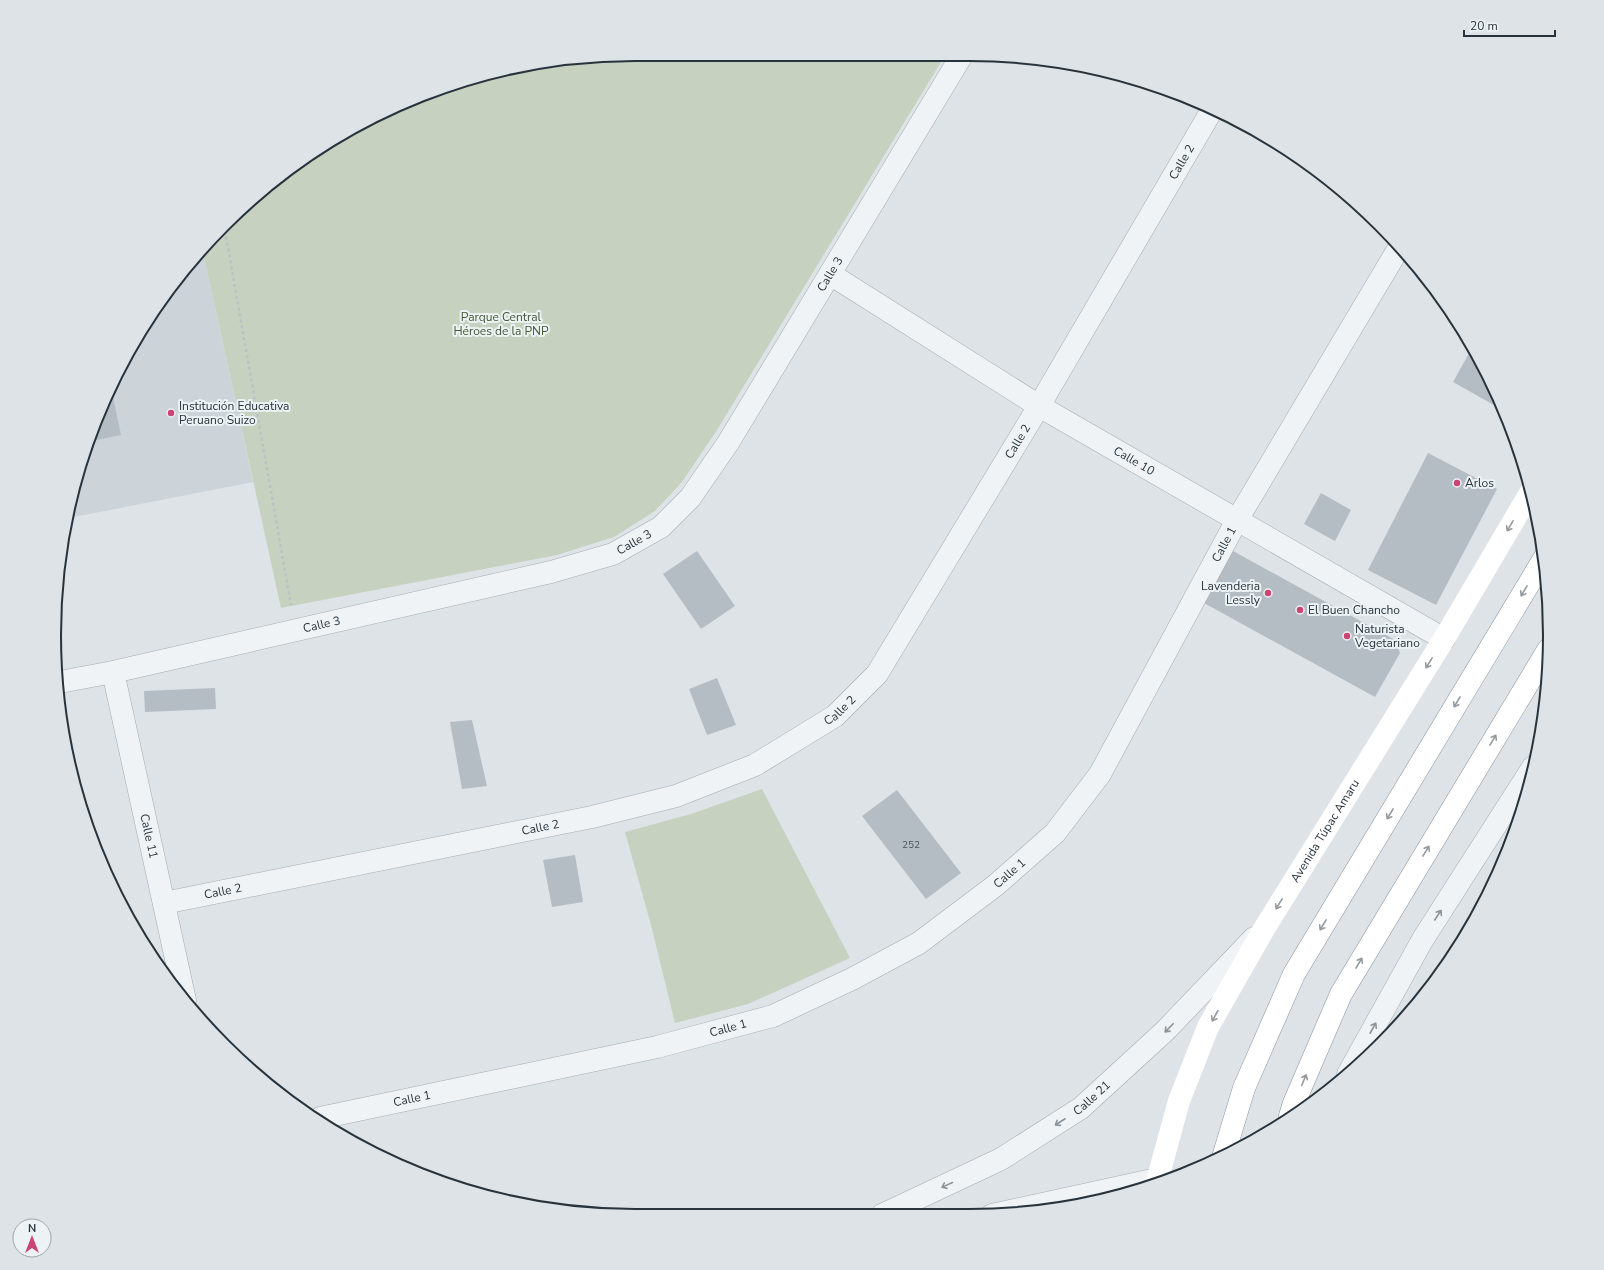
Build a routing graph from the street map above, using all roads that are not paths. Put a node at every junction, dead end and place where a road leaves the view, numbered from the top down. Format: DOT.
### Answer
graph roads {
  1 [pos="957,61"];
  2 [pos="1210,114"];
  3 [pos="1396,252"];
  4 [pos="830,274"];
  5 [pos="1039,406"];
  6 [pos="1526,499"];
  7 [pos="1237,520"];
  8 [pos="1539,567"];
  9 [pos="1444,639"];
  10 [pos="1542,659"];
  11 [pos="113,672"];
  12 [pos="63,681"];
  13 [pos="1524,782"];
  14 [pos="164,903"];
  15 [pos="1264,929"];
  16 [pos="182,987"];
  17 [pos="1357,1058"];
  18 [pos="1292,1109"];
  19 [pos="324,1117"];
  20 [pos="1226,1149"];
  21 [pos="1158,1177"];
  22 [pos="1100,1194"];
  23 [pos="1060,1201"];
  24 [pos="895,1209"];
  1 -- 4 [label="street, Calle 3"];
  2 -- 5 [label="street, Calle 2"];
  3 -- 7 [label="street, Calle 1"];
  4 -- 5 [label="street, Calle 10"];
  4 -- 11 [label="street, Calle 3"];
  5 -- 7 [label="street, Calle 10"];
  5 -- 14 [label="street, Calle 2"];
  6 -- 9 [label="main road, Avenida Túpac Amaru, one-way"];
  7 -- 9 [label="street, Calle 10"];
  7 -- 19 [label="street, Calle 1"];
  8 -- 20 [label="main road, one-way"];
  9 -- 15 [label="main road, Avenida Túpac Amaru, one-way"];
  18 -- 10 [label="main road, one-way"];
  11 -- 12 [label="street, Calle 3"];
  11 -- 14 [label="street, Calle 11"];
  17 -- 13 [label="street, one-way"];
  14 -- 16 [label="street, Calle 11"];
  15 -- 21 [label="main road, Avenida Túpac Amaru, one-way"];
  15 -- 24 [label="street, Calle 21, one-way"];
  22 -- 23 [label="street"];
}
